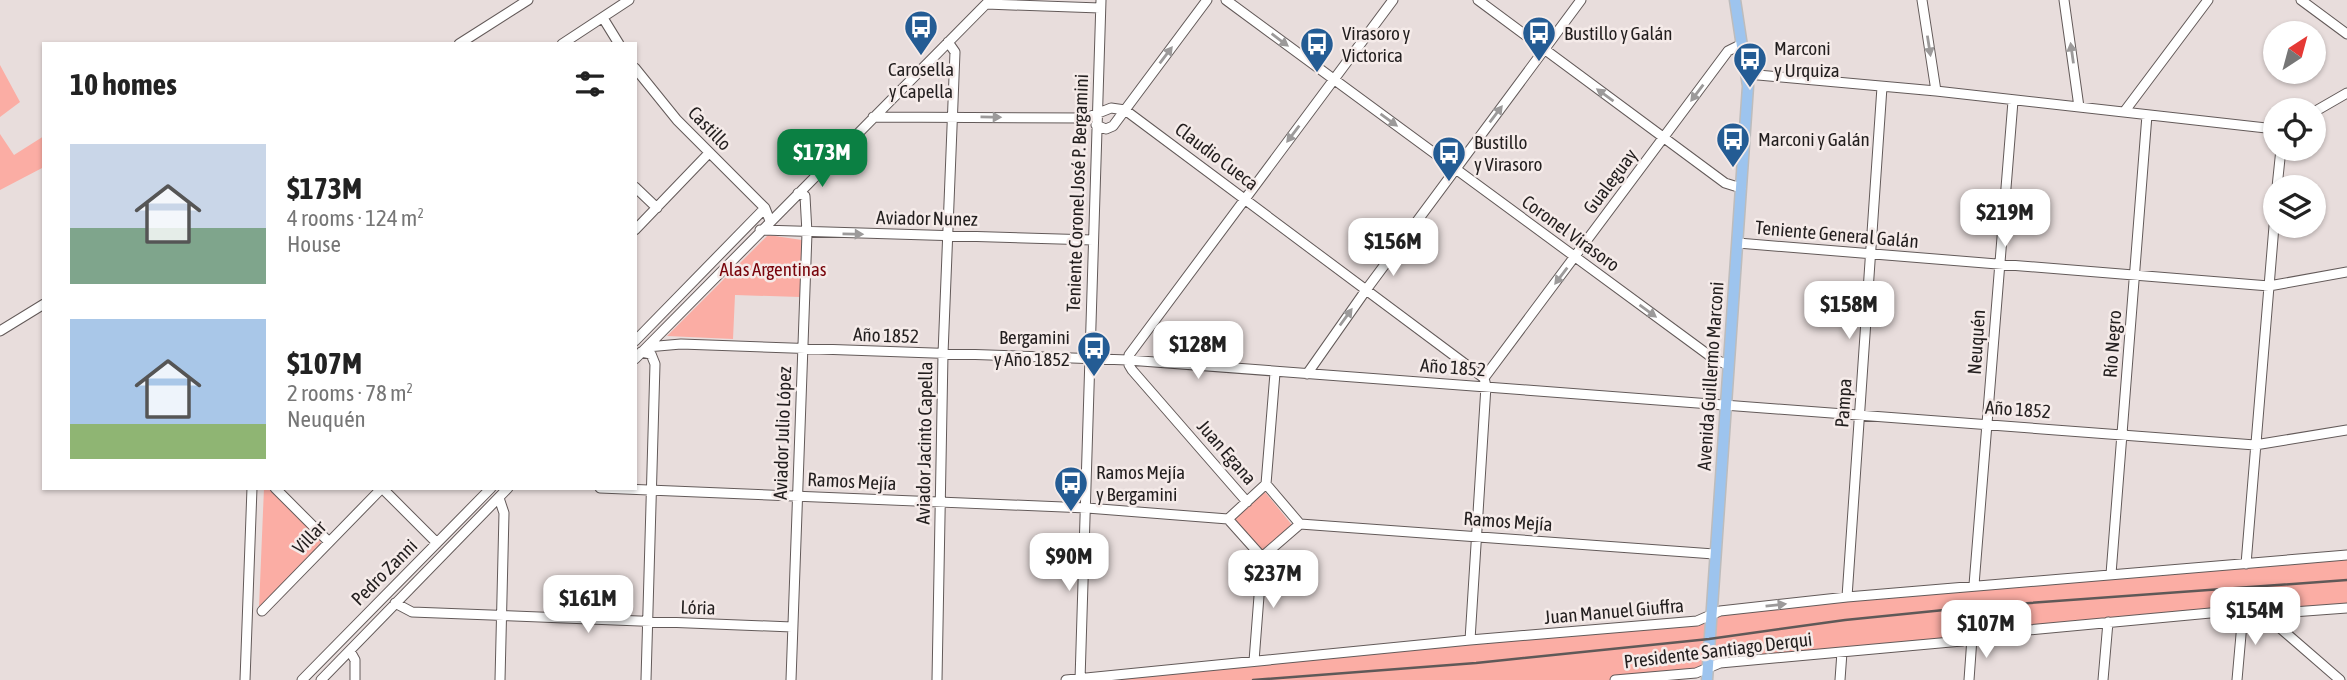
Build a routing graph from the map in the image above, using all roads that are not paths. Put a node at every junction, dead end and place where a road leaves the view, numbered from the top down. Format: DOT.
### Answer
graph roads {
  1 [pos="528,0"];
  2 [pos="629,0"];
  3 [pos="1207,0"];
  4 [pos="1226,0"];
  5 [pos="1393,0"];
  6 [pos="1478,0"];
  7 [pos="1581,0"];
  8 [pos="1735,0"];
  9 [pos="1922,0"];
  10 [pos="2064,0"];
  11 [pos="2208,0"];
  12 [pos="2301,0"];
  13 [pos="988,2"];
  14 [pos="1100,4"];
  15 [pos="603,18"];
  16 [pos="2347,34"];
  17 [pos="462,42"];
  18 [pos="565,42"];
  19 [pos="618,42"];
  20 [pos="948,42"];
  21 [pos="1742,44"];
  22 [pos="1544,49"];
  23 [pos="637,70"];
  24 [pos="1747,74"];
  25 [pos="1334,79"];
  26 [pos="1882,87"];
  27 [pos="1936,91"];
  28 [pos="2346,96"];
  29 [pos="2013,101"];
  30 [pos="2326,106"];
  31 [pos="2079,107"];
  32 [pos="1125,110"];
  33 [pos="2124,112"];
  34 [pos="953,116"];
  35 [pos="2147,116"];
  36 [pos="873,117"];
  37 [pos="1096,120"];
  38 [pos="2263,128"];
  39 [pos="1664,138"];
  40 [pos="709,153"];
  41 [pos="1455,169"];
  42 [pos="1741,188"];
  43 [pos="637,189"];
  44 [pos="798,192"];
  45 [pos="1245,199"];
  46 [pos="657,208"];
  47 [pos="765,208"];
  48 [pos="770,221"];
  49 [pos="637,228"];
  50 [pos="760,230"];
  51 [pos="807,233"];
  52 [pos="948,235"];
  53 [pos="2273,238"];
  54 [pos="1093,240"];
  55 [pos="1738,243"];
  56 [pos="1870,255"];
  57 [pos="1575,258"];
  58 [pos="1999,264"];
  59 [pos="2347,272"];
  60 [pos="2135,274"];
  61 [pos="2269,286"];
  62 [pos="1366,290"];
  63 [pos="42,305"];
  64 [pos="0,331"];
  65 [pos="637,339"];
  66 [pos="803,349"];
  67 [pos="641,353"];
  68 [pos="943,354"];
  69 [pos="1090,358"];
  70 [pos="1128,360"];
  71 [pos="1728,365"];
  72 [pos="1472,369"];
  73 [pos="1275,373"];
  74 [pos="1307,374"];
  75 [pos="1485,382"];
  76 [pos="1467,386"];
  77 [pos="1725,405"];
  78 [pos="1860,415"];
  79 [pos="1987,424"];
  80 [pos="2347,430"];
  81 [pos="2123,434"];
  82 [pos="2255,445"];
  83 [pos="1266,485"];
  84 [pos="637,489"];
  85 [pos="252,490"];
  86 [pos="277,490"];
  87 [pos="380,490"];
  88 [pos="384,490"];
  89 [pos="489,490"];
  90 [pos="506,490"];
  91 [pos="652,490"];
  92 [pos="796,495"];
  93 [pos="499,499"];
  94 [pos="1247,502"];
  95 [pos="941,503"];
  96 [pos="1087,508"];
  97 [pos="1228,519"];
  98 [pos="1300,524"];
  99 [pos="1477,536"];
  100 [pos="329,541"];
  101 [pos="438,542"];
  102 [pos="1714,554"];
  103 [pos="2347,555"];
  104 [pos="1262,556"];
  105 [pos="2246,564"];
  106 [pos="2111,574"];
  107 [pos="1974,585"];
  108 [pos="1846,597"];
  109 [pos="395,603"];
  110 [pos="2347,608"];
  111 [pos="262,611"];
  112 [pos="2243,612"];
  113 [pos="2264,614"];
  114 [pos="502,616"];
  115 [pos="1710,617"];
  116 [pos="2108,622"];
  117 [pos="649,623"];
  118 [pos="792,627"];
  119 [pos="1972,638"];
  120 [pos="1470,640"];
  121 [pos="350,651"];
  122 [pos="1842,652"];
  123 [pos="1254,662"];
  124 [pos="1707,674"];
  125 [pos="1080,679"];
  126 [pos="245,680"];
  127 [pos="302,680"];
  128 [pos="321,680"];
  129 [pos="355,680"];
  130 [pos="500,680"];
  131 [pos="646,680"];
  132 [pos="791,680"];
  133 [pos="937,680"];
  134 [pos="1066,680"];
  135 [pos="1615,680"];
  136 [pos="1840,680"];
  137 [pos="1969,680"];
  138 [pos="2103,680"];
  139 [pos="2237,680"];
  140 [pos="2340,680"];
  1 -- 17 [label="street"];
  2 -- 15 [label="street"];
  32 -- 3 [label="street, one-way"];
  4 -- 25 [label="street, Coronel Virasoro, one-way"];
  5 -- 25 [label="street"];
  6 -- 22 [label="street"];
  7 -- 22 [label="street"];
  8 -- 21 [label="main road, Avenida Guillermo Marconi"];
  9 -- 27 [label="street, one-way"];
  31 -- 10 [label="street, one-way"];
  11 -- 33 [label="street"];
  12 -- 16 [label="street"];
  13 -- 14 [label="street"];
  13 -- 20 [label="street"];
  14 -- 37 [label="street, Teniente Coronel José P. Bergamini"];
  15 -- 18 [label="street"];
  15 -- 19 [label="street"];
  20 -- 34 [label="street, Aviador Jacinto Capella"];
  20 -- 36 [label="street"];
  21 -- 24 [label="main road, Avenida Guillermo Marconi"];
  21 -- 39 [label="street, Gualeguay, one-way"];
  39 -- 22 [label="street, one-way"];
  41 -- 22 [label="street, one-way"];
  23 -- 40 [label="street, Castillo"];
  24 -- 26 [label="street"];
  24 -- 42 [label="main road, Avenida Guillermo Marconi"];
  25 -- 41 [label="street, Coronel Virasoro, one-way"];
  25 -- 45 [label="street, one-way"];
  26 -- 27 [label="street"];
  26 -- 56 [label="street, Pampa"];
  27 -- 29 [label="street"];
  28 -- 30 [label="street"];
  29 -- 31 [label="street"];
  29 -- 58 [label="street, Neuquén"];
  31 -- 33 [label="street"];
  32 -- 37 [label="street"];
  32 -- 37 [label="street"];
  32 -- 45 [label="street, Claudio Cueca"];
  33 -- 35 [label="street"];
  34 -- 36 [label="street"];
  34 -- 37 [label="street, one-way"];
  34 -- 52 [label="street, Aviador Jacinto Capella"];
  35 -- 38 [label="street"];
  35 -- 60 [label="street, Río Negro"];
  36 -- 44 [label="street"];
  37 -- 54 [label="street, Teniente Coronel José P. Bergamini"];
  39 -- 42 [label="street"];
  39 -- 57 [label="street, Gualeguay"];
  40 -- 46 [label="street"];
  40 -- 47 [label="street, Castillo"];
  41 -- 57 [label="street, Coronel Virasoro"];
  41 -- 62 [label="street"];
  42 -- 55 [label="main road, Avenida Guillermo Marconi"];
  43 -- 46 [label="street"];
  44 -- 48 [label="street"];
  44 -- 51 [label="street, Aviador Julio López"];
  45 -- 62 [label="street, Claudio Cueca"];
  45 -- 70 [label="street"];
  46 -- 49 [label="street"];
  47 -- 48 [label="street"];
  47 -- 65 [label="street"];
  48 -- 50 [label="street"];
  50 -- 51 [label="street, Aviador Nunez"];
  50 -- 67 [label="street"];
  51 -- 52 [label="street, Aviador Nunez, one-way"];
  51 -- 66 [label="street, Aviador Julio López"];
  52 -- 54 [label="street, Aviador Nunez"];
  52 -- 68 [label="street, Aviador Jacinto Capella"];
  53 -- 61 [label="street"];
  54 -- 69 [label="street, Teniente Coronel José P. Bergamini"];
  55 -- 56 [label="street, Teniente General Galán"];
  55 -- 71 [label="main road, Avenida Guillermo Marconi"];
  56 -- 58 [label="street, Teniente General Galán"];
  56 -- 78 [label="street, Pampa"];
  57 -- 71 [label="street, Coronel Virasoro, one-way"];
  57 -- 75 [label="street, Gualeguay, one-way"];
  58 -- 60 [label="street, Teniente General Galán"];
  58 -- 79 [label="street, Neuquén"];
  59 -- 61 [label="street, Teniente General Galán"];
  60 -- 61 [label="street, Teniente General Galán"];
  60 -- 81 [label="street, Río Negro"];
  61 -- 82 [label="street"];
  62 -- 72 [label="street, Claudio Cueca"];
  74 -- 62 [label="street, one-way"];
  63 -- 64 [label="street"];
  66 -- 67 [label="street, Año 1852"];
  66 -- 68 [label="street, Año 1852"];
  66 -- 92 [label="street, Aviador Julio López"];
  67 -- 91 [label="street"];
  68 -- 69 [label="street, Año 1852"];
  68 -- 95 [label="street, Aviador Jacinto Capella"];
  69 -- 70 [label="street, Año 1852"];
  69 -- 96 [label="street, Teniente Coronel José P. Bergamini"];
  70 -- 73 [label="street, Año 1852"];
  70 -- 94 [label="street, Juan Egana"];
  71 -- 77 [label="main road, Avenida Guillermo Marconi"];
  72 -- 75 [label="street, Claudio Cueca"];
  72 -- 76 [label="street"];
  73 -- 74 [label="street, Año 1852"];
  73 -- 83 [label="street"];
  74 -- 76 [label="street, Año 1852"];
  75 -- 76 [label="street, Año 1852"];
  75 -- 77 [label="street, Año 1852"];
  75 -- 99 [label="street"];
  77 -- 78 [label="street, Año 1852"];
  77 -- 102 [label="main road, Avenida Guillermo Marconi"];
  78 -- 79 [label="street, Año 1852"];
  78 -- 108 [label="street, Pampa"];
  79 -- 81 [label="street, Año 1852"];
  79 -- 107 [label="street, Neuquén"];
  80 -- 82 [label="street, Año 1852"];
  81 -- 82 [label="street, Año 1852"];
  81 -- 106 [label="street, Río Negro"];
  82 -- 105 [label="street"];
  83 -- 94 [label="street"];
  83 -- 98 [label="street"];
  84 -- 91 [label="street, Ramos Mejía"];
  85 -- 126 [label="street"];
  86 -- 100 [label="street"];
  87 -- 100 [label="street, Villar"];
  88 -- 101 [label="street"];
  89 -- 101 [label="street, Pedro Zanni"];
  90 -- 93 [label="street"];
  91 -- 92 [label="street, Ramos Mejía"];
  91 -- 117 [label="street"];
  92 -- 95 [label="street, Ramos Mejía"];
  92 -- 118 [label="street, Aviador Julio López"];
  93 -- 109 [label="street"];
  93 -- 114 [label="street"];
  94 -- 97 [label="street"];
  95 -- 96 [label="street, Ramos Mejía"];
  95 -- 133 [label="street, Aviador Jacinto Capella"];
  96 -- 97 [label="street, Ramos Mejía"];
  96 -- 125 [label="street, Teniente Coronel José P. Bergamini"];
  97 -- 104 [label="street"];
  98 -- 99 [label="street, Ramos Mejía"];
  98 -- 104 [label="street"];
  99 -- 102 [label="street, Ramos Mejía"];
  99 -- 120 [label="street"];
  100 -- 111 [label="street, Villar"];
  101 -- 127 [label="street, Pedro Zanni"];
  102 -- 115 [label="main road, Avenida Guillermo Marconi"];
  103 -- 105 [label="street, Juan Manuel Giuffra"];
  104 -- 123 [label="street"];
  105 -- 106 [label="street, Juan Manuel Giuffra"];
  106 -- 107 [label="street, Juan Manuel Giuffra"];
  107 -- 108 [label="street, Juan Manuel Giuffra"];
  115 -- 108 [label="street, Juan Manuel Giuffra, one-way"];
  109 -- 114 [label="street, Lória"];
  109 -- 121 [label="street"];
  110 -- 113 [label="street, Presidente Santiago Derqui"];
  112 -- 113 [label="street, Presidente Santiago Derqui"];
  112 -- 116 [label="street, Presidente Santiago Derqui"];
  112 -- 139 [label="street"];
  113 -- 140 [label="street"];
  114 -- 117 [label="street, Lória"];
  114 -- 130 [label="street"];
  115 -- 120 [label="street, Juan Manuel Giuffra"];
  115 -- 124 [label="main road, Avenida Guillermo Marconi"];
  116 -- 119 [label="street, Presidente Santiago Derqui"];
  116 -- 138 [label="street"];
  117 -- 118 [label="street, Lória"];
  117 -- 131 [label="street"];
  118 -- 132 [label="street, Aviador Julio López"];
  119 -- 122 [label="street, Presidente Santiago Derqui"];
  119 -- 137 [label="street"];
  120 -- 123 [label="street, Juan Manuel Giuffra"];
  121 -- 128 [label="street"];
  121 -- 129 [label="street"];
  122 -- 124 [label="street, Presidente Santiago Derqui"];
  122 -- 136 [label="street"];
  123 -- 125 [label="street, Juan Manuel Giuffra"];
  124 -- 135 [label="street, Presidente Santiago Derqui"];
  125 -- 134 [label="street, Juan Manuel Giuffra"];
}
